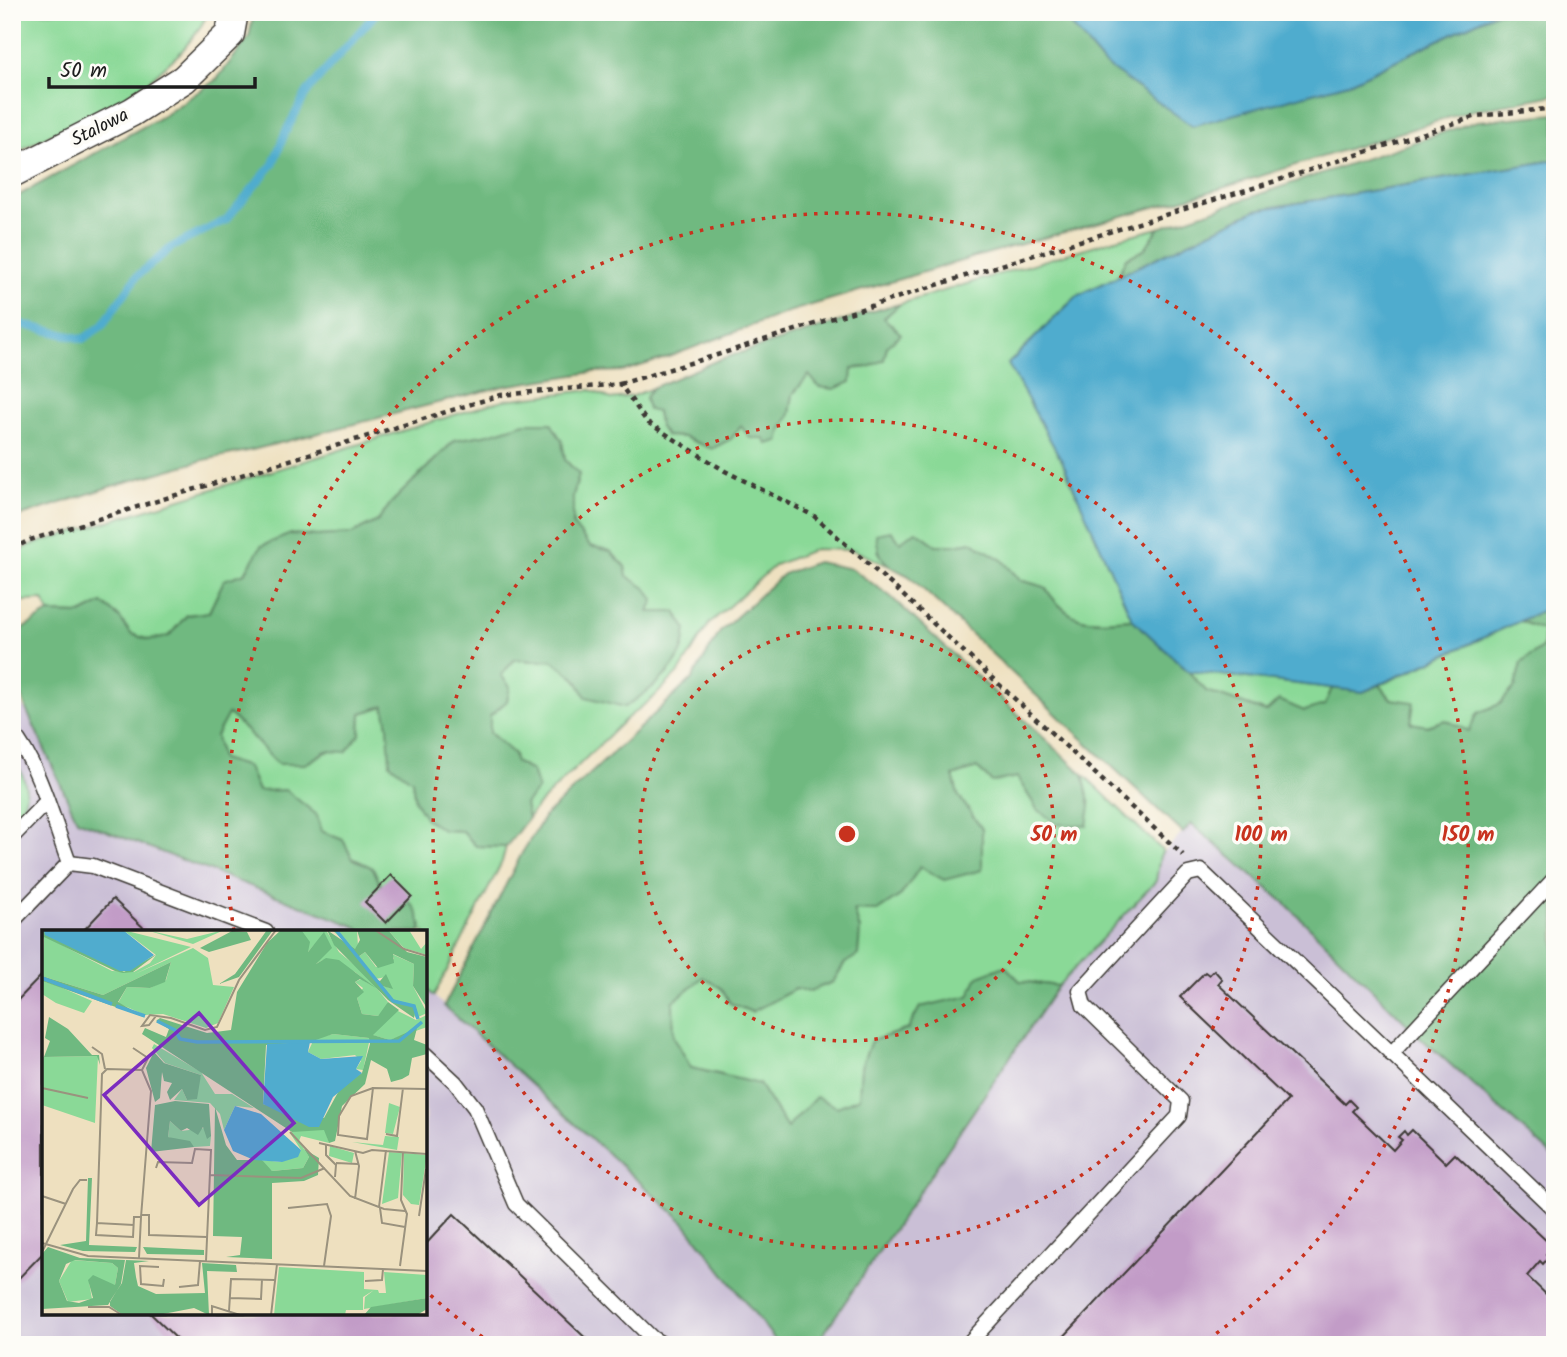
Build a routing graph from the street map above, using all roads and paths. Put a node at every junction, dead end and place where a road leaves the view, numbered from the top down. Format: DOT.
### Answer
graph roads {
  1 [pos="234,12"];
  2 [pos="1555,108"];
  3 [pos="12,173"];
  4 [pos="620,384"];
  5 [pos="12,549"];
  6 [pos="12,732"];
  7 [pos="47,801"];
  8 [pos="12,837"];
  9 [pos="69,863"];
  10 [pos="1201,872"];
  11 [pos="1555,878"];
  12 [pos="12,922"];
  13 [pos="261,930"];
  14 [pos="1391,1054"];
  15 [pos="427,1056"];
  16 [pos="1555,1210"];
  17 [pos="664,1345"];
  18 [pos="967,1345"];
  1 -- 3 [label="street, Stalowa"];
  2 -- 4 [label="path"];
  4 -- 5 [label="path"];
  4 -- 10 [label="path"];
  6 -- 7 [label="lane"];
  7 -- 8 [label="lane"];
  7 -- 9 [label="lane"];
  9 -- 12 [label="lane"];
  9 -- 13 [label="lane"];
  10 -- 14 [label="lane"];
  10 -- 18 [label="lane"];
  11 -- 14 [label="lane"];
  14 -- 16 [label="lane"];
  15 -- 17 [label="lane"];
}
